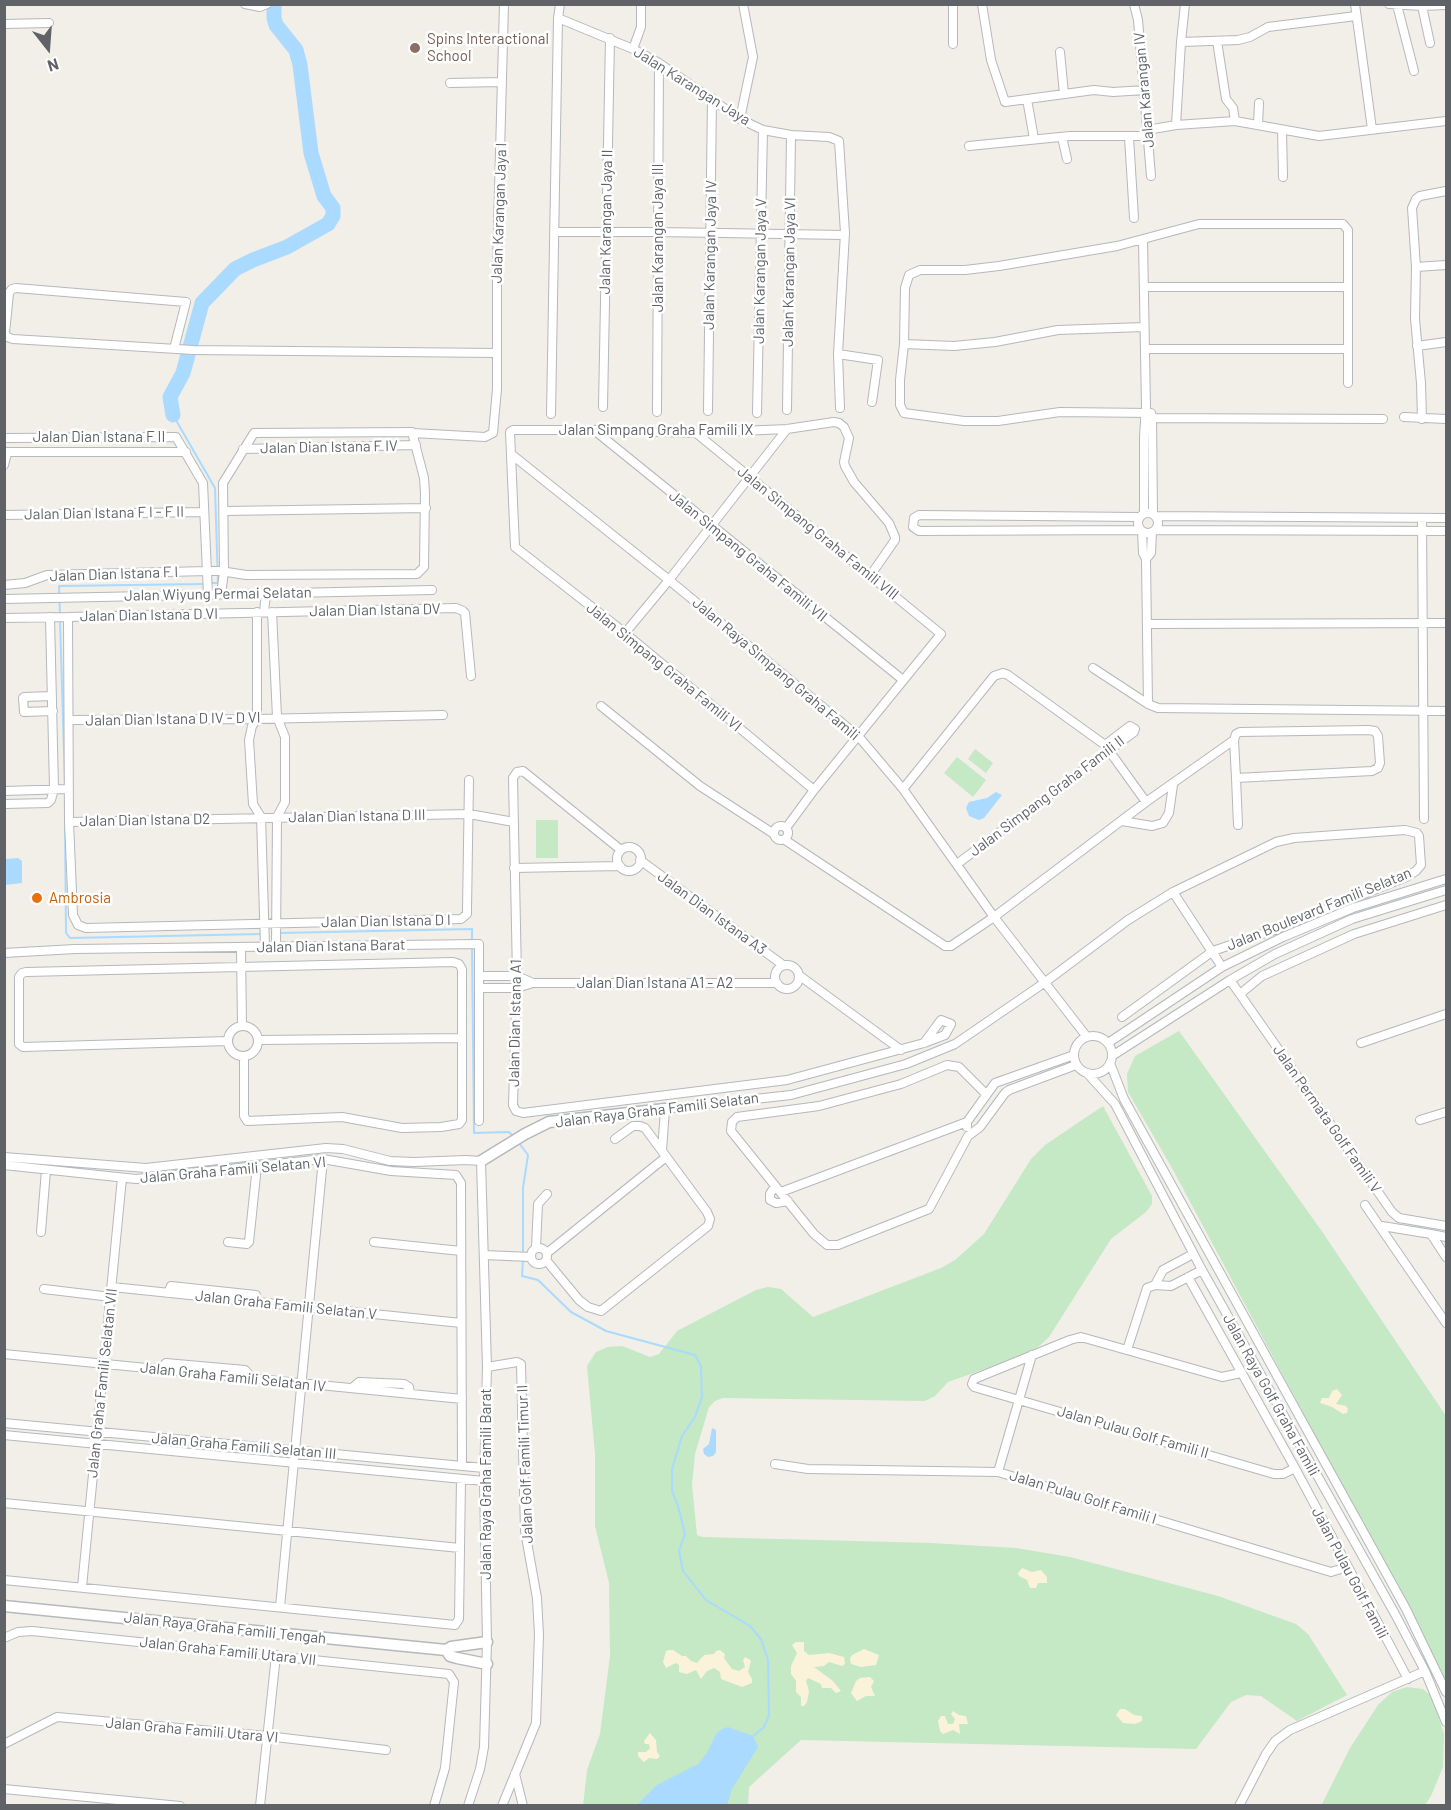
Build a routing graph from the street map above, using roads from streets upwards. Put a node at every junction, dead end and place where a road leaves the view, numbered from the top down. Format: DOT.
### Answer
graph roads {
  1 [pos="245,4"];
  2 [pos="504,4"];
  3 [pos="560,4"];
  4 [pos="641,4"];
  5 [pos="742,4"];
  6 [pos="953,4"];
  7 [pos="982,4"];
  8 [pos="1134,4"];
  9 [pos="1185,4"];
  10 [pos="1355,4"];
  11 [pos="1389,4"];
  12 [pos="264,5"];
  13 [pos="1397,5"];
  14 [pos="1421,5"];
  15 [pos="1446,5"];
  16 [pos="1356,16"];
  17 [pos="558,18"];
  18 [pos="49,23"];
  19 [pos="4,24"];
  20 [pos="610,38"];
  21 [pos="1217,41"];
  22 [pos="1181,42"];
  23 [pos="1430,43"];
  24 [pos="952,44"];
  25 [pos="633,49"];
  26 [pos="1060,52"];
  27 [pos="659,63"];
  28 [pos="1414,71"];
  29 [pos="502,82"];
  30 [pos="450,83"];
  31 [pos="1145,90"];
  32 [pos="1064,94"];
  33 [pos="712,98"];
  34 [pos="1027,99"];
  35 [pos="1259,103"];
  36 [pos="740,119"];
  37 [pos="1235,121"];
  38 [pos="1446,121"];
  39 [pos="1176,125"];
  40 [pos="1258,125"];
  41 [pos="1372,129"];
  42 [pos="763,130"];
  43 [pos="1282,130"];
  44 [pos="1147,133"];
  45 [pos="791,135"];
  46 [pos="1062,137"];
  47 [pos="1129,137"];
  48 [pos="1034,139"];
  49 [pos="969,146"];
  50 [pos="1067,159"];
  51 [pos="1151,176"];
  52 [pos="1283,177"];
  53 [pos="1446,191"];
  54 [pos="1134,218"];
  55 [pos="554,232"];
  56 [pos="659,232"];
  57 [pos="710,232"];
  58 [pos="606,233"];
  59 [pos="762,234"];
  60 [pos="790,234"];
  61 [pos="844,235"];
  62 [pos="1143,240"];
  63 [pos="1446,265"];
  64 [pos="1416,267"];
  65 [pos="1144,287"];
  66 [pos="1347,287"];
  67 [pos="1144,327"];
  68 [pos="1446,342"];
  69 [pos="904,345"];
  70 [pos="1417,346"];
  71 [pos="178,349"];
  72 [pos="1145,349"];
  73 [pos="1347,349"];
  74 [pos="497,353"];
  75 [pos="838,354"];
  76 [pos="1348,383"];
  77 [pos="872,402"];
  78 [pos="603,407"];
  79 [pos="840,408"];
  80 [pos="787,410"];
  81 [pos="708,411"];
  82 [pos="657,412"];
  83 [pos="757,413"];
  84 [pos="551,414"];
  85 [pos="1148,414"];
  86 [pos="1404,417"];
  87 [pos="1383,419"];
  88 [pos="1422,419"];
  89 [pos="1446,419"];
  90 [pos="787,429"];
  91 [pos="594,430"];
  92 [pos="411,432"];
  93 [pos="696,433"];
  94 [pos="4,438"];
  95 [pos="416,445"];
  96 [pos="243,449"];
  97 [pos="186,452"];
  98 [pos="6,453"];
  99 [pos="511,454"];
  100 [pos="4,465"];
  101 [pos="749,476"];
  102 [pos="426,508"];
  103 [pos="224,511"];
  104 [pos="204,512"];
  105 [pos="4,515"];
  106 [pos="1148,515"];
  107 [pos="1422,518"];
  108 [pos="1446,518"];
  109 [pos="711,526"];
  110 [pos="1147,531"];
  111 [pos="1422,531"];
  112 [pos="1446,531"];
  113 [pos="513,544"];
  114 [pos="223,571"];
  115 [pos="208,573"];
  116 [pos="870,576"];
  117 [pos="669,580"];
  118 [pos="4,585"];
  119 [pos="432,590"];
  120 [pos="208,592"];
  121 [pos="266,593"];
  122 [pos="221,594"];
  123 [pos="4,600"];
  124 [pos="264,612"];
  125 [pos="58,617"];
  126 [pos="4,618"];
  127 [pos="1422,623"];
  128 [pos="1446,623"];
  129 [pos="1148,624"];
  130 [pos="625,633"];
  131 [pos="1093,668"];
  132 [pos="471,676"];
  133 [pos="903,680"];
  134 [pos="52,696"];
  135 [pos="1148,704"];
  136 [pos="601,706"];
  137 [pos="53,711"];
  138 [pos="1423,711"];
  139 [pos="1446,711"];
  140 [pos="443,715"];
  141 [pos="278,717"];
  142 [pos="257,719"];
  143 [pos="69,720"];
  144 [pos="859,737"];
  145 [pos="1234,740"];
  146 [pos="1108,747"];
  147 [pos="1236,778"];
  148 [pos="469,780"];
  149 [pos="1173,785"];
  150 [pos="55,789"];
  151 [pos="67,789"];
  152 [pos="903,789"];
  153 [pos="4,790"];
  154 [pos="814,790"];
  155 [pos="1146,802"];
  156 [pos="4,804"];
  157 [pos="469,814"];
  158 [pos="261,817"];
  159 [pos="277,817"];
  160 [pos="1424,819"];
  161 [pos="1122,821"];
  162 [pos="69,822"];
  163 [pos="514,822"];
  164 [pos="1238,825"];
  165 [pos="786,828"];
  166 [pos="774,834"];
  167 [pos="785,840"];
  168 [pos="621,850"];
  169 [pos="640,861"];
  170 [pos="957,864"];
  171 [pos="620,866"];
  172 [pos="514,868"];
  173 [pos="1446,879"];
  174 [pos="1446,890"];
  175 [pos="1173,892"];
  176 [pos="1446,905"];
  177 [pos="994,917"];
  178 [pos="264,925"];
  179 [pos="276,925"];
  180 [pos="265,945"];
  181 [pos="276,945"];
  182 [pos="241,949"];
  183 [pos="1213,951"];
  184 [pos="4,953"];
  185 [pos="783,965"];
  186 [pos="241,967"];
  187 [pos="1222,967"];
  188 [pos="480,976"];
  189 [pos="517,976"];
  190 [pos="800,976"];
  191 [pos="1230,980"];
  192 [pos="533,983"];
  193 [pos="777,983"];
  194 [pos="1044,983"];
  195 [pos="481,988"];
  196 [pos="517,988"];
  197 [pos="1240,994"];
  198 [pos="1446,1014"];
  199 [pos="1122,1017"];
  200 [pos="243,1026"];
  201 [pos="1087,1037"];
  202 [pos="461,1038"];
  203 [pos="258,1040"];
  204 [pos="228,1041"];
  205 [pos="924,1043"];
  206 [pos="1108,1043"];
  207 [pos="1361,1043"];
  208 [pos="901,1050"];
  209 [pos="1074,1054"];
  210 [pos="244,1056"];
  211 [pos="1111,1060"];
  212 [pos="1076,1065"];
  213 [pos="1087,1073"];
  214 [pos="986,1094"];
  215 [pos="664,1109"];
  216 [pos="1446,1112"];
  217 [pos="1420,1120"];
  218 [pos="479,1121"];
  219 [pos="967,1122"];
  220 [pos="980,1127"];
  221 [pos="968,1136"];
  222 [pos="615,1139"];
  223 [pos="664,1154"];
  224 [pos="4,1156"];
  225 [pos="323,1160"];
  226 [pos="481,1161"];
  227 [pos="4,1166"];
  228 [pos="258,1166"];
  229 [pos="46,1170"];
  230 [pos="122,1178"];
  231 [pos="778,1189"];
  232 [pos="547,1194"];
  233 [pos="788,1201"];
  234 [pos="1365,1204"];
  235 [pos="1446,1216"];
  236 [pos="1442,1225"];
  237 [pos="1382,1226"];
  238 [pos="41,1232"];
  239 [pos="1431,1234"];
  240 [pos="1446,1237"];
  241 [pos="228,1242"];
  242 [pos="374,1242"];
  243 [pos="536,1248"];
  244 [pos="461,1251"];
  245 [pos="1193,1254"];
  246 [pos="484,1255"];
  247 [pos="546,1256"];
  248 [pos="529,1257"];
  249 [pos="1446,1257"];
  250 [pos="1202,1270"];
  251 [pos="1188,1277"];
  252 [pos="1155,1285"];
  253 [pos="44,1289"];
  254 [pos="111,1292"];
  255 [pos="309,1307"];
  256 [pos="461,1323"];
  257 [pos="1446,1323"];
  258 [pos="1127,1350"];
  259 [pos="4,1354"];
  260 [pos="1032,1355"];
  261 [pos="104,1364"];
  262 [pos="487,1367"];
  263 [pos="1240,1373"];
  264 [pos="302,1383"];
  265 [pos="462,1399"];
  266 [pos="1019,1399"];
  267 [pos="4,1423"];
  268 [pos="97,1432"];
  269 [pos="4,1436"];
  270 [pos="96,1444"];
  271 [pos="295,1450"];
  272 [pos="294,1463"];
  273 [pos="774,1464"];
  274 [pos="462,1466"];
  275 [pos="484,1468"];
  276 [pos="1294,1468"];
  277 [pos="998,1472"];
  278 [pos="461,1479"];
  279 [pos="484,1481"];
  280 [pos="4,1503"];
  281 [pos="90,1511"];
  282 [pos="287,1531"];
  283 [pos="460,1548"];
  284 [pos="1347,1567"];
  285 [pos="4,1580"];
  286 [pos="82,1587"];
  287 [pos="4,1606"];
  288 [pos="280,1607"];
  289 [pos="1406,1609"];
  290 [pos="1395,1614"];
  291 [pos="4,1638"];
  292 [pos="487,1642"];
  293 [pos="446,1650"];
  294 [pos="276,1655"];
  295 [pos="487,1664"];
  296 [pos="1425,1671"];
  297 [pos="1408,1679"];
  298 [pos="1446,1692"];
  299 [pos="1446,1722"];
  300 [pos="267,1736"];
  301 [pos="4,1744"];
  302 [pos="386,1750"];
  303 [pos="515,1773"];
  304 [pos="4,1789"];
  305 [pos="180,1806"];
  306 [pos="260,1806"];
  307 [pos="434,1806"];
  308 [pos="468,1806"];
  309 [pos="502,1806"];
  310 [pos="523,1806"];
  311 [pos="1239,1806"];
  1 -- 12 [label="street"];
  2 -- 29 [label="street, Jalan Karangan Jaya I"];
  3 -- 17 [label="street"];
  4 -- 25 [label="street"];
  5 -- 36 [label="street"];
  6 -- 24 [label="street"];
  7 -- 34 [label="street"];
  8 -- 31 [label="street, Jalan Karangan IV"];
  9 -- 22 [label="street"];
  10 -- 16 [label="street"];
  11 -- 13 [label="street"];
  13 -- 14 [label="street"];
  13 -- 28 [label="street"];
  14 -- 15 [label="street"];
  14 -- 23 [label="street"];
  16 -- 21 [label="street"];
  16 -- 41 [label="street"];
  17 -- 20 [label="street, Jalan Karangan Jaya"];
  17 -- 55 [label="street"];
  18 -- 19 [label="street"];
  20 -- 25 [label="street, Jalan Karangan Jaya"];
  20 -- 58 [label="street, Jalan Karangan Jaya II"];
  21 -- 22 [label="street"];
  21 -- 37 [label="street"];
  22 -- 39 [label="street"];
  25 -- 27 [label="street, Jalan Karangan Jaya"];
  26 -- 32 [label="street"];
  27 -- 33 [label="street, Jalan Karangan Jaya"];
  27 -- 56 [label="street, Jalan Karangan Jaya III"];
  29 -- 30 [label="street"];
  29 -- 74 [label="street, Jalan Karangan Jaya I"];
  31 -- 32 [label="street"];
  31 -- 44 [label="street, Jalan Karangan IV"];
  32 -- 34 [label="street"];
  33 -- 36 [label="street, Jalan Karangan Jaya"];
  33 -- 57 [label="street, Jalan Karangan Jaya IV"];
  34 -- 48 [label="street"];
  35 -- 40 [label="street"];
  36 -- 42 [label="street, Jalan Karangan Jaya"];
  37 -- 39 [label="street"];
  37 -- 40 [label="street"];
  38 -- 41 [label="street"];
  39 -- 44 [label="street"];
  40 -- 43 [label="street"];
  41 -- 43 [label="street"];
  42 -- 45 [label="street, Jalan Karangan Jaya"];
  42 -- 59 [label="street, Jalan Karangan Jaya V"];
  43 -- 52 [label="street"];
  44 -- 47 [label="street"];
  44 -- 51 [label="street, Jalan Karangan IV"];
  45 -- 60 [label="street, Jalan Karangan Jaya VI"];
  45 -- 61 [label="street, Jalan Karangan Jaya"];
  46 -- 47 [label="street"];
  46 -- 48 [label="street"];
  46 -- 50 [label="street"];
  47 -- 54 [label="street"];
  48 -- 49 [label="street"];
  53 -- 64 [label="street"];
  55 -- 58 [label="street"];
  55 -- 84 [label="street"];
  56 -- 57 [label="street"];
  56 -- 58 [label="street"];
  56 -- 82 [label="street, Jalan Karangan Jaya III"];
  57 -- 59 [label="street"];
  57 -- 81 [label="street, Jalan Karangan Jaya IV"];
  58 -- 78 [label="street, Jalan Karangan Jaya II"];
  59 -- 60 [label="street"];
  59 -- 83 [label="street, Jalan Karangan Jaya V"];
  60 -- 61 [label="street"];
  60 -- 80 [label="street, Jalan Karangan Jaya VI"];
  61 -- 75 [label="street"];
  62 -- 65 [label="street"];
  62 -- 66 [label="street"];
  62 -- 69 [label="street"];
  63 -- 64 [label="street"];
  64 -- 70 [label="street"];
  65 -- 66 [label="street"];
  65 -- 67 [label="street"];
  66 -- 73 [label="street"];
  67 -- 69 [label="street"];
  67 -- 72 [label="street"];
  68 -- 70 [label="street"];
  69 -- 85 [label="street"];
  70 -- 88 [label="street"];
  71 -- 71 [label="street"];
  71 -- 74 [label="street"];
  72 -- 73 [label="street"];
  72 -- 85 [label="street"];
  73 -- 76 [label="street"];
  74 -- 92 [label="street, Jalan Karangan Jaya I"];
  75 -- 77 [label="street"];
  75 -- 79 [label="street"];
  85 -- 87 [label="street"];
  85 -- 106 [label="street"];
  86 -- 88 [label="street"];
  88 -- 89 [label="street"];
  90 -- 93 [label="street, Jalan Simpang Graha Famili IX"];
  90 -- 101 [label="street"];
  90 -- 116 [label="street, Jalan Simpang Graha Famili IX"];
  91 -- 93 [label="street, Jalan Simpang Graha Famili IX"];
  91 -- 99 [label="street, Jalan Simpang Graha Famili IX"];
  91 -- 109 [label="street, Jalan Simpang Graha Famili VII"];
  92 -- 95 [label="street, Jalan Dian Istana F I"];
  92 -- 96 [label="street, Jalan Dian Istana F IV"];
  93 -- 101 [label="street, Jalan Simpang Graha Famili VIII"];
  94 -- 97 [label="street, Jalan Dian Istana F II"];
  95 -- 96 [label="street, Jalan Dian Istana F IV"];
  95 -- 102 [label="street, Jalan Dian Istana F I"];
  96 -- 103 [label="street, Jalan Dian Istana F IV"];
  97 -- 98 [label="street, Jalan Dian Istana F II"];
  97 -- 104 [label="street, Jalan Dian Istana F II"];
  98 -- 100 [label="street, Jalan Dian Istana F II"];
  99 -- 113 [label="street, Jalan Simpang Graha Famili IX"];
  99 -- 117 [label="street, Jalan Raya Simpang Graha Famili"];
  101 -- 109 [label="street"];
  101 -- 116 [label="street, Jalan Simpang Graha Famili VIII"];
  102 -- 103 [label="street"];
  102 -- 114 [label="street, Jalan Dian Istana F I"];
  103 -- 114 [label="street, Jalan Dian Istana F IV"];
  104 -- 105 [label="street, Jalan Dian Istana F I - F II"];
  104 -- 115 [label="street, Jalan Dian Istana F II"];
  106 -- 107 [label="street"];
  106 -- 110 [label="street"];
  106 -- 110 [label="street"];
  106 -- 110 [label="street"];
  107 -- 108 [label="street"];
  107 -- 111 [label="street"];
  109 -- 117 [label="street"];
  109 -- 133 [label="street, Jalan Simpang Graha Famili VII"];
  110 -- 111 [label="street"];
  110 -- 129 [label="street"];
  111 -- 112 [label="street"];
  111 -- 127 [label="street"];
  113 -- 130 [label="street, Jalan Simpang Graha Famili VI"];
  114 -- 115 [label="street, Jalan Dian Istana F I"];
  114 -- 122 [label="street, Jalan Dian Istana F IV"];
  115 -- 118 [label="street, Jalan Dian Istana F I"];
  115 -- 120 [label="street, Jalan Dian Istana F II"];
  116 -- 133 [label="street, Jalan Simpang Graha Famili VIII"];
  117 -- 130 [label="street"];
  117 -- 144 [label="street, Jalan Raya Simpang Graha Famili"];
  119 -- 121 [label="street, Jalan Wiyung Permai Selatan"];
  120 -- 122 [label="street, Jalan Wiyung Permai Selatan"];
  120 -- 123 [label="street, Jalan Wiyung Permai Selatan"];
  121 -- 122 [label="street, Jalan Wiyung Permai Selatan"];
  121 -- 124 [label="street"];
  124 -- 125 [label="street, Jalan Dian Istana D VI"];
  124 -- 132 [label="street, Jalan Dian Istana DV"];
  124 -- 141 [label="street, Jalan Dian Istana D III"];
  124 -- 142 [label="street"];
  125 -- 126 [label="street"];
  125 -- 134 [label="street"];
  125 -- 143 [label="street, Jalan Dian Istana D VI"];
  127 -- 128 [label="street"];
  127 -- 129 [label="street"];
  127 -- 138 [label="street"];
  129 -- 135 [label="street"];
  130 -- 154 [label="street, Jalan Simpang Graha Famili VI"];
  131 -- 135 [label="street"];
  133 -- 144 [label="street"];
  134 -- 137 [label="street"];
  134 -- 137 [label="street"];
  135 -- 138 [label="street"];
  136 -- 166 [label="street"];
  137 -- 150 [label="street"];
  138 -- 139 [label="street"];
  138 -- 160 [label="street"];
  140 -- 141 [label="street, Jalan Dian Istana D IV - D VI"];
  141 -- 142 [label="street, Jalan Dian Istana D IV - D VI"];
  141 -- 159 [label="street, Jalan Dian Istana D III"];
  142 -- 143 [label="street, Jalan Dian Istana D IV - D VI"];
  142 -- 158 [label="street"];
  143 -- 151 [label="street, Jalan Dian Istana D VI"];
  144 -- 152 [label="street, Jalan Raya Simpang Graha Famili"];
  144 -- 154 [label="street"];
  145 -- 147 [label="street"];
  145 -- 147 [label="street"];
  145 -- 149 [label="street"];
  146 -- 152 [label="street"];
  146 -- 155 [label="street"];
  146 -- 170 [label="street, Jalan Simpang Graha Famili II"];
  147 -- 164 [label="street"];
  148 -- 157 [label="street, Jalan Dian Istana D I"];
  149 -- 155 [label="street"];
  149 -- 161 [label="street"];
  150 -- 151 [label="street"];
  150 -- 153 [label="street"];
  150 -- 156 [label="street"];
  151 -- 162 [label="street, Jalan Dian Istana D VI"];
  152 -- 170 [label="street, Jalan Raya Simpang Graha Famili"];
  154 -- 165 [label="street"];
  155 -- 161 [label="street"];
  157 -- 159 [label="street, Jalan Dian Istana D III"];
  157 -- 163 [label="street, Jalan Dian Istana D III"];
  157 -- 179 [label="street, Jalan Dian Istana D I"];
  158 -- 159 [label="street, Jalan Dian Istana D2"];
  158 -- 162 [label="street, Jalan Dian Istana D2"];
  158 -- 178 [label="street"];
  159 -- 179 [label="street"];
  161 -- 177 [label="street"];
  162 -- 178 [label="street, Jalan Dian Istana D2"];
  163 -- 168 [label="street, Jalan Dian Istana A1"];
  163 -- 172 [label="street, Jalan Dian Istana A1"];
  165 -- 166 [label="street"];
  165 -- 167 [label="street"];
  166 -- 167 [label="street"];
  167 -- 177 [label="street"];
  168 -- 169 [label="street"];
  168 -- 171 [label="street"];
  169 -- 171 [label="street"];
  169 -- 185 [label="street, Jalan Dian Istana A3"];
  170 -- 177 [label="street, Jalan Raya Simpang Graha Famili"];
  171 -- 172 [label="street"];
  172 -- 189 [label="street, Jalan Dian Istana A1"];
  173 -- 187 [label="street, Jalan Boulevard Famili Selatan"];
  174 -- 191 [label="street, Jalan Boulevard Famili Selatan"];
  175 -- 183 [label="street, Jalan Boulevard Famili Selatan"];
  175 -- 183 [label="street, Jalan Boulevard Famili Selatan"];
  175 -- 194 [label="street, Jalan Boulevard Famili Selatan"];
  176 -- 197 [label="street"];
  177 -- 194 [label="street, Jalan Raya Simpang Graha Famili"];
  178 -- 179 [label="street, Jalan Dian Istana D I"];
  178 -- 180 [label="street"];
  179 -- 181 [label="street"];
  180 -- 181 [label="street, Jalan Dian Istana Barat"];
  180 -- 182 [label="street, Jalan Dian Istana Barat"];
  181 -- 188 [label="street, Jalan Dian Istana Barat"];
  182 -- 184 [label="street, Jalan Dian Istana Barat"];
  182 -- 186 [label="street"];
  183 -- 187 [label="street, Jalan Boulevard Famili Selatan"];
  183 -- 199 [label="street, Jalan Boulevard Famili Selatan"];
  185 -- 190 [label="street"];
  185 -- 193 [label="street"];
  186 -- 200 [label="street"];
  186 -- 202 [label="street"];
  186 -- 204 [label="street"];
  187 -- 206 [label="street, Jalan Boulevard Famili Selatan"];
  188 -- 189 [label="street, Jalan Dian Istana A1 - A2"];
  188 -- 195 [label="street, Jalan Dian Istana Barat"];
  189 -- 192 [label="street, Jalan Dian Istana A1 - A2"];
  189 -- 196 [label="street, Jalan Dian Istana A1"];
  190 -- 193 [label="street"];
  190 -- 208 [label="street"];
  191 -- 197 [label="street, Jalan Permata Golf Famili V"];
  191 -- 211 [label="street, Jalan Boulevard Famili Selatan"];
  192 -- 193 [label="street, Jalan Dian Istana A1 - A2"];
  192 -- 196 [label="street, Jalan Dian Istana A1 - A2"];
  194 -- 201 [label="street, Jalan Raya Simpang Graha Famili"];
  194 -- 215 [label="street, Jalan Raya Graha Famili Selatan"];
  195 -- 196 [label="street, Jalan Dian Istana A1 - A2"];
  195 -- 218 [label="street, Jalan Dian Istana Barat"];
  196 -- 208 [label="street, Jalan Dian Istana A1"];
  197 -- 236 [label="street, Jalan Permata Golf Famili V"];
  198 -- 207 [label="street"];
  200 -- 203 [label="street"];
  200 -- 204 [label="street"];
  201 -- 206 [label="street"];
  201 -- 209 [label="street"];
  202 -- 203 [label="street"];
  202 -- 210 [label="street"];
  203 -- 210 [label="street"];
  204 -- 210 [label="street"];
  205 -- 208 [label="street, Jalan Dian Istana A1"];
  206 -- 211 [label="street"];
  209 -- 212 [label="street"];
  209 -- 214 [label="street"];
  211 -- 213 [label="street"];
  211 -- 289 [label="street, Jalan Raya Golf Graha Famili"];
  212 -- 213 [label="street"];
  212 -- 220 [label="street"];
  213 -- 245 [label="street, Jalan Raya Golf Graha Famili"];
  214 -- 219 [label="street"];
  214 -- 231 [label="street"];
  215 -- 223 [label="street"];
  215 -- 226 [label="street, Jalan Raya Graha Famili Selatan"];
  216 -- 217 [label="street"];
  219 -- 220 [label="street"];
  219 -- 221 [label="street"];
  219 -- 231 [label="street"];
  220 -- 221 [label="street"];
  221 -- 233 [label="street"];
  222 -- 223 [label="street"];
  223 -- 247 [label="street"];
  223 -- 247 [label="street"];
  224 -- 226 [label="street"];
  225 -- 228 [label="street, Jalan Graha Famili Selatan VI"];
  225 -- 244 [label="street, Jalan Graha Famili Selatan VI"];
  225 -- 255 [label="street"];
  226 -- 246 [label="street, Jalan Raya Graha Famili Barat"];
  227 -- 229 [label="street, Jalan Graha Famili Selatan VI"];
  228 -- 230 [label="street, Jalan Graha Famili Selatan VI"];
  228 -- 241 [label="street"];
  229 -- 230 [label="street, Jalan Graha Famili Selatan VI"];
  229 -- 238 [label="street"];
  230 -- 254 [label="street, Jalan Graha Famili Selatan VII"];
  231 -- 233 [label="street"];
  231 -- 233 [label="street"];
  232 -- 243 [label="street"];
  234 -- 237 [label="street"];
  235 -- 236 [label="street"];
  237 -- 239 [label="street"];
  237 -- 257 [label="street"];
  239 -- 240 [label="street"];
  239 -- 249 [label="street"];
  242 -- 244 [label="street"];
  243 -- 247 [label="street"];
  243 -- 248 [label="street"];
  244 -- 256 [label="street, Jalan Graha Famili Selatan VI"];
  245 -- 250 [label="street, Jalan Raya Golf Graha Famili"];
  245 -- 252 [label="street"];
  246 -- 248 [label="street"];
  246 -- 262 [label="street, Jalan Raya Graha Famili Barat"];
  247 -- 248 [label="street"];
  250 -- 251 [label="street"];
  250 -- 290 [label="street, Jalan Raya Golf Graha Famili"];
  251 -- 252 [label="street"];
  251 -- 263 [label="street, Jalan Pulau Golf Famili"];
  252 -- 258 [label="street"];
  253 -- 254 [label="street, Jalan Graha Famili Selatan V"];
  254 -- 255 [label="street, Jalan Graha Famili Selatan V"];
  254 -- 261 [label="street, Jalan Graha Famili Selatan VII"];
  255 -- 256 [label="street, Jalan Graha Famili Selatan V"];
  255 -- 264 [label="street"];
  256 -- 265 [label="street, Jalan Graha Famili Selatan VI"];
  258 -- 260 [label="street"];
  258 -- 263 [label="street"];
  259 -- 261 [label="street, Jalan Graha Famili Selatan IV"];
  260 -- 266 [label="street"];
  260 -- 266 [label="street, Jalan Pulau Golf Famili II"];
  261 -- 264 [label="street, Jalan Graha Famili Selatan IV"];
  261 -- 268 [label="street, Jalan Graha Famili Selatan VII"];
  262 -- 275 [label="street, Jalan Raya Graha Famili Barat"];
  262 -- 303 [label="street, Jalan Golf Famili Timur II"];
  263 -- 276 [label="street, Jalan Pulau Golf Famili"];
  264 -- 265 [label="street, Jalan Graha Famili Selatan IV"];
  264 -- 271 [label="street"];
  265 -- 274 [label="street, Jalan Graha Famili Selatan VI"];
  266 -- 276 [label="street, Jalan Pulau Golf Famili II"];
  266 -- 277 [label="street"];
  267 -- 268 [label="street, Jalan Graha Famili Selatan III"];
  268 -- 270 [label="street, Jalan Graha Famili Selatan VII"];
  268 -- 271 [label="street, Jalan Graha Famili Selatan III"];
  269 -- 270 [label="street, Jalan Graha Famili Selatan III"];
  270 -- 272 [label="street, Jalan Graha Famili Selatan III"];
  270 -- 281 [label="street, Jalan Graha Famili Selatan VII"];
  271 -- 272 [label="street"];
  271 -- 274 [label="street, Jalan Graha Famili Selatan III"];
  272 -- 278 [label="street, Jalan Graha Famili Selatan III"];
  272 -- 282 [label="street"];
  273 -- 277 [label="street, Jalan Pulau Golf Famili I"];
  274 -- 275 [label="street, Jalan Graha Famili Selatan III"];
  275 -- 279 [label="street, Jalan Raya Graha Famili Barat"];
  276 -- 284 [label="street, Jalan Pulau Golf Famili"];
  277 -- 284 [label="street, Jalan Pulau Golf Famili I"];
  278 -- 279 [label="street, Jalan Graha Famili Selatan III"];
  278 -- 283 [label="street"];
  279 -- 292 [label="street, Jalan Raya Graha Famili Barat"];
  280 -- 281 [label="street"];
  281 -- 282 [label="street"];
  281 -- 286 [label="street, Jalan Graha Famili Selatan VII"];
  282 -- 283 [label="street"];
  282 -- 288 [label="street"];
  283 -- 288 [label="street"];
  284 -- 297 [label="street, Jalan Pulau Golf Famili"];
  285 -- 286 [label="street"];
  286 -- 288 [label="street"];
  287 -- 293 [label="street, Jalan Raya Graha Famili Tengah"];
  289 -- 290 [label="street"];
  289 -- 298 [label="street, Jalan Raya Golf Graha Famili"];
  290 -- 296 [label="street, Jalan Raya Golf Graha Famili"];
  291 -- 294 [label="street, Jalan Graha Famili Utara VII"];
  292 -- 293 [label="street, Jalan Raya Graha Famili Tengah"];
  292 -- 295 [label="street, Jalan Raya Graha Famili Barat"];
  293 -- 295 [label="street, Jalan Raya Graha Famili Tengah"];
  294 -- 300 [label="street"];
  294 -- 307 [label="street, Jalan Graha Famili Utara VII"];
  295 -- 308 [label="street, Jalan Raya Graha Famili Barat"];
  296 -- 297 [label="street"];
  296 -- 299 [label="street, Jalan Raya Golf Graha Famili"];
  297 -- 311 [label="street"];
  300 -- 301 [label="street, Jalan Graha Famili Utara VI"];
  300 -- 302 [label="street, Jalan Graha Famili Utara VI"];
  300 -- 306 [label="street"];
  303 -- 309 [label="street, Jalan Golf Famili Timur II"];
  303 -- 310 [label="street"];
  304 -- 305 [label="street"];
}
